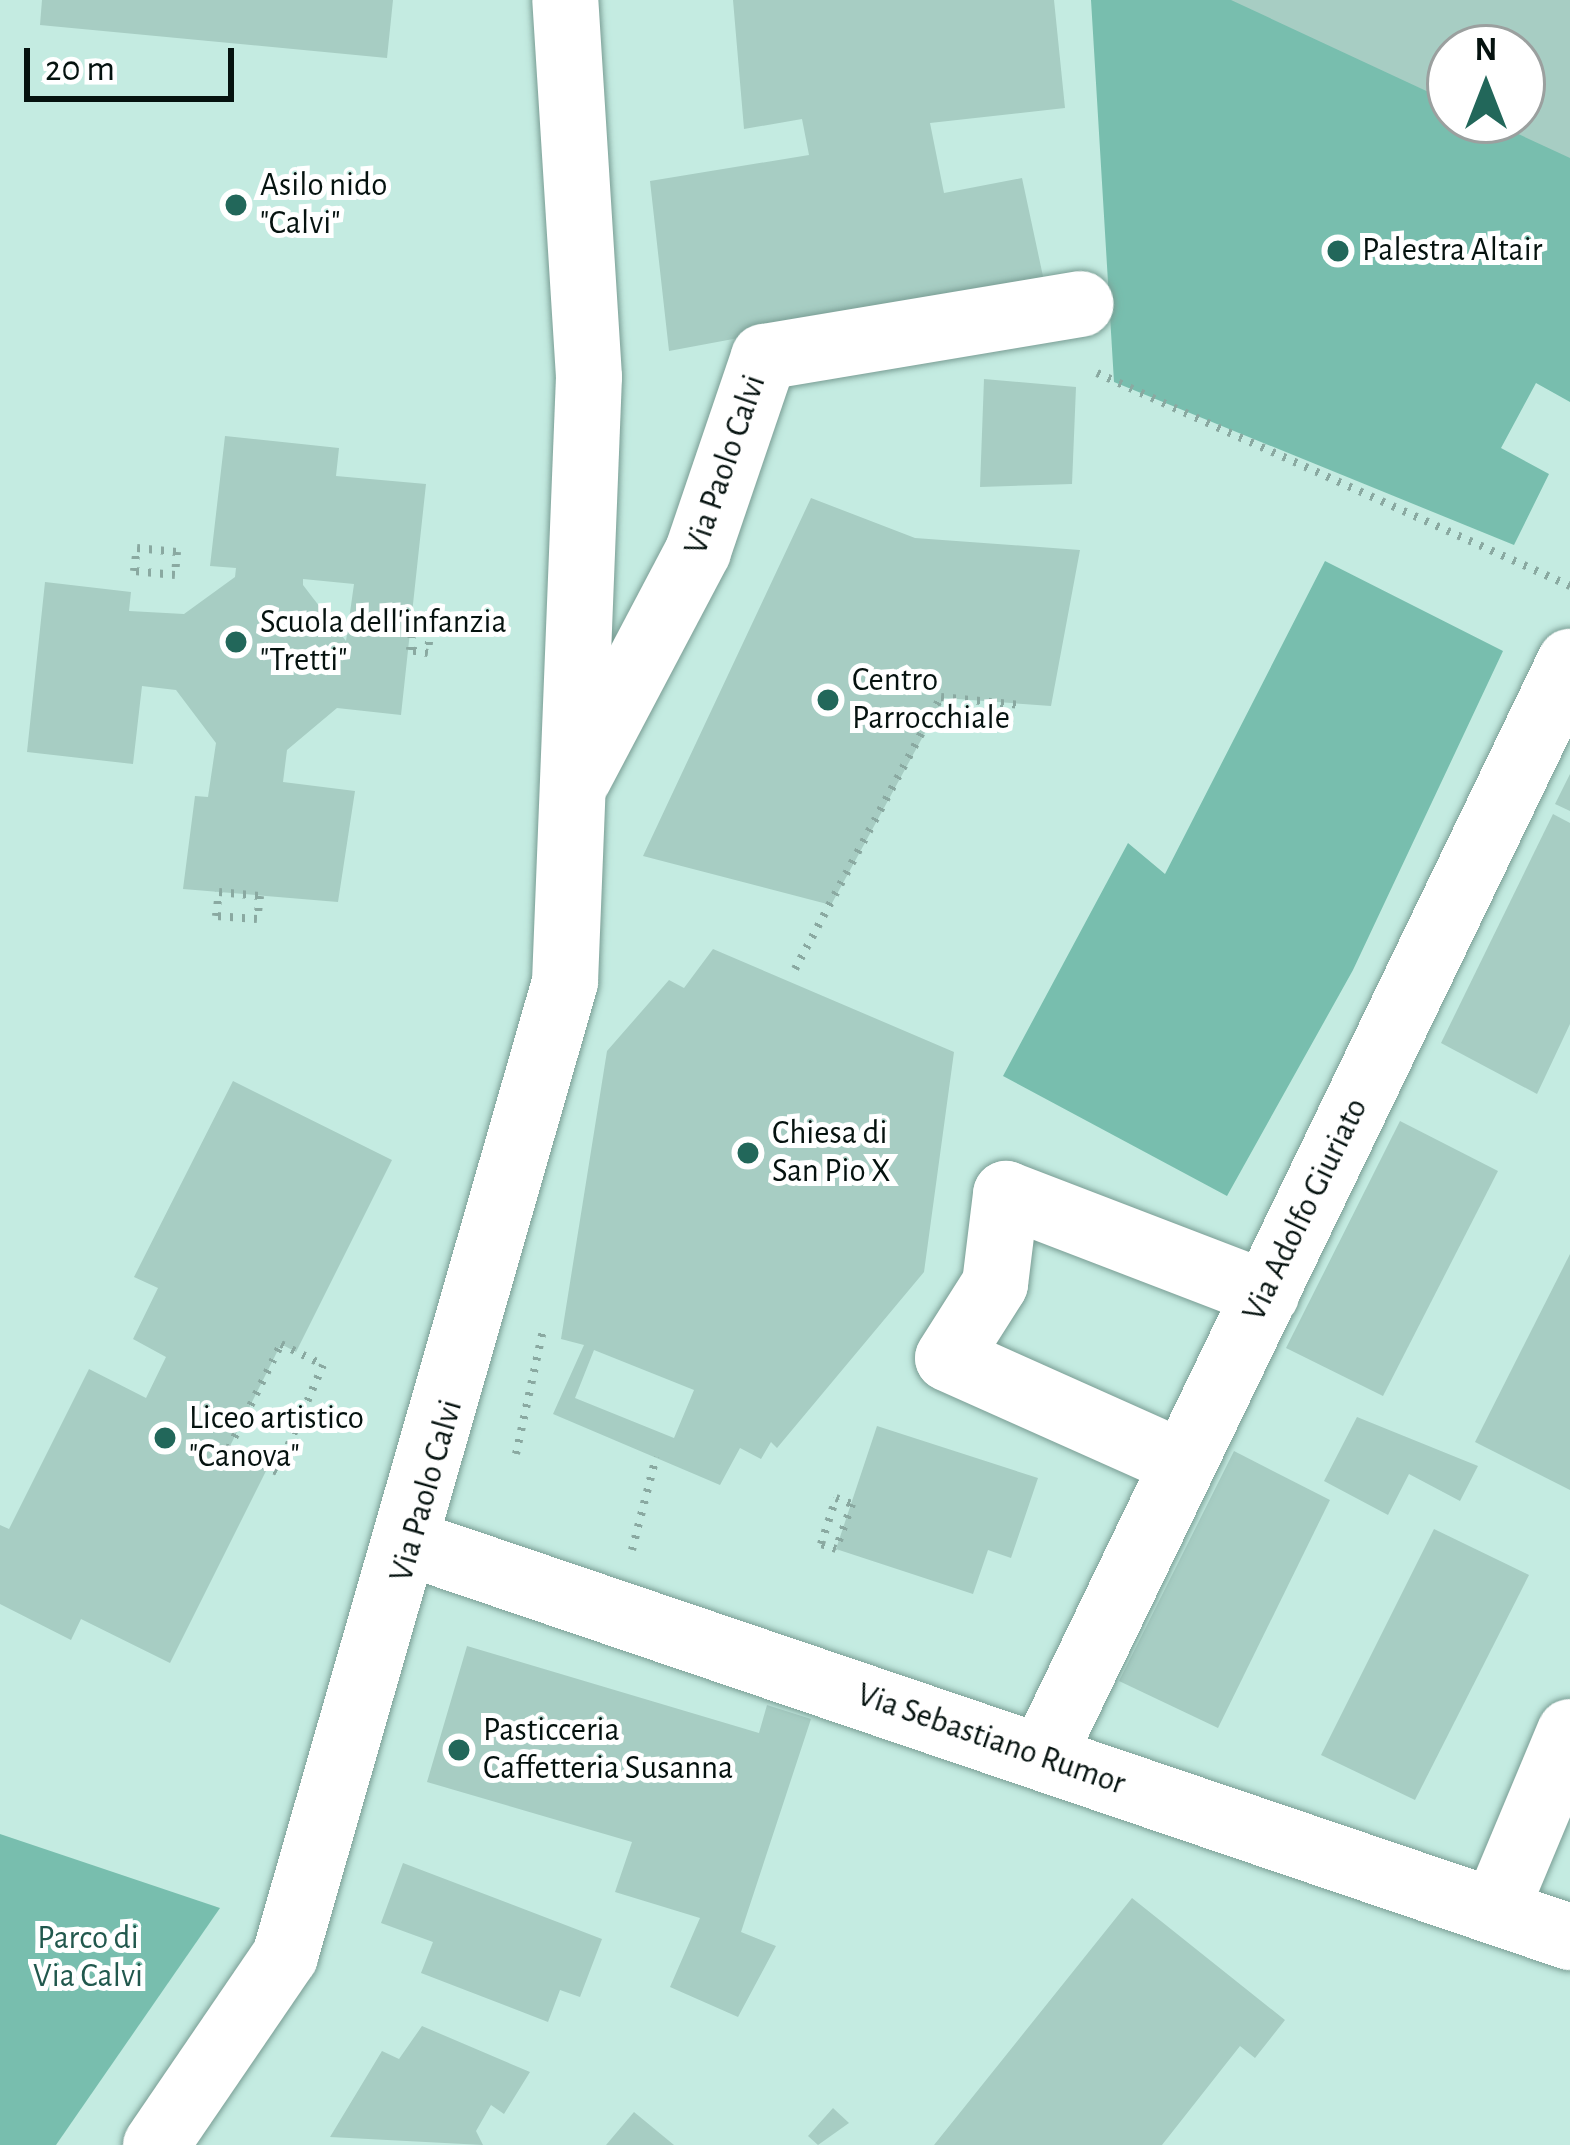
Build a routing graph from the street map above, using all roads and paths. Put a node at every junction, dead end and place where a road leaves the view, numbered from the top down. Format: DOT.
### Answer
graph roads {
  1 [pos="565,0"];
  2 [pos="1081,304"];
  3 [pos="137,548"];
  4 [pos="1570,586"];
  5 [pos="414,615"];
  6 [pos="1570,662"];
  7 [pos="1020,705"];
  8 [pos="571,794"];
  9 [pos="219,892"];
  10 [pos="795,969"];
  11 [pos="1266,1294"];
  12 [pos="546,1315"];
  13 [pos="517,1454"];
  14 [pos="656,1457"];
  15 [pos="1180,1462"];
  16 [pos="277,1472"];
  17 [pos="648,1496"];
  18 [pos="836,1498"];
  19 [pos="412,1544"];
  20 [pos="1570,1732"];
  21 [pos="1042,1757"];
  22 [pos="1495,1911"];
  23 [pos="1570,1937"];
  24 [pos="156,2145"];
  1 -- 8 [label="street, Via Paolo Calvi"];
  2 -- 4 [label="path"];
  2 -- 8 [label="street, Via Paolo Calvi"];
  3 -- 3 [label="path"];
  5 -- 5 [label="path"];
  6 -- 11 [label="street, Via Adolfo Giuriato"];
  7 -- 10 [label="path"];
  8 -- 19 [label="street, Via Paolo Calvi"];
  9 -- 9 [label="path"];
  11 -- 15 [label="street, Via Adolfo Giuriato"];
  11 -- 15 [label="street"];
  12 -- 13 [label="path"];
  14 -- 17 [label="path"];
  15 -- 21 [label="street, Via Adolfo Giuriato"];
  16 -- 16 [label="path"];
  18 -- 18 [label="path"];
  19 -- 21 [label="street, Via Sebastiano Rumor"];
  19 -- 24 [label="street, Via Paolo Calvi"];
  20 -- 22 [label="street"];
  21 -- 22 [label="street, Via Sebastiano Rumor"];
  22 -- 23 [label="street, Via Sebastiano Rumor"];
}
